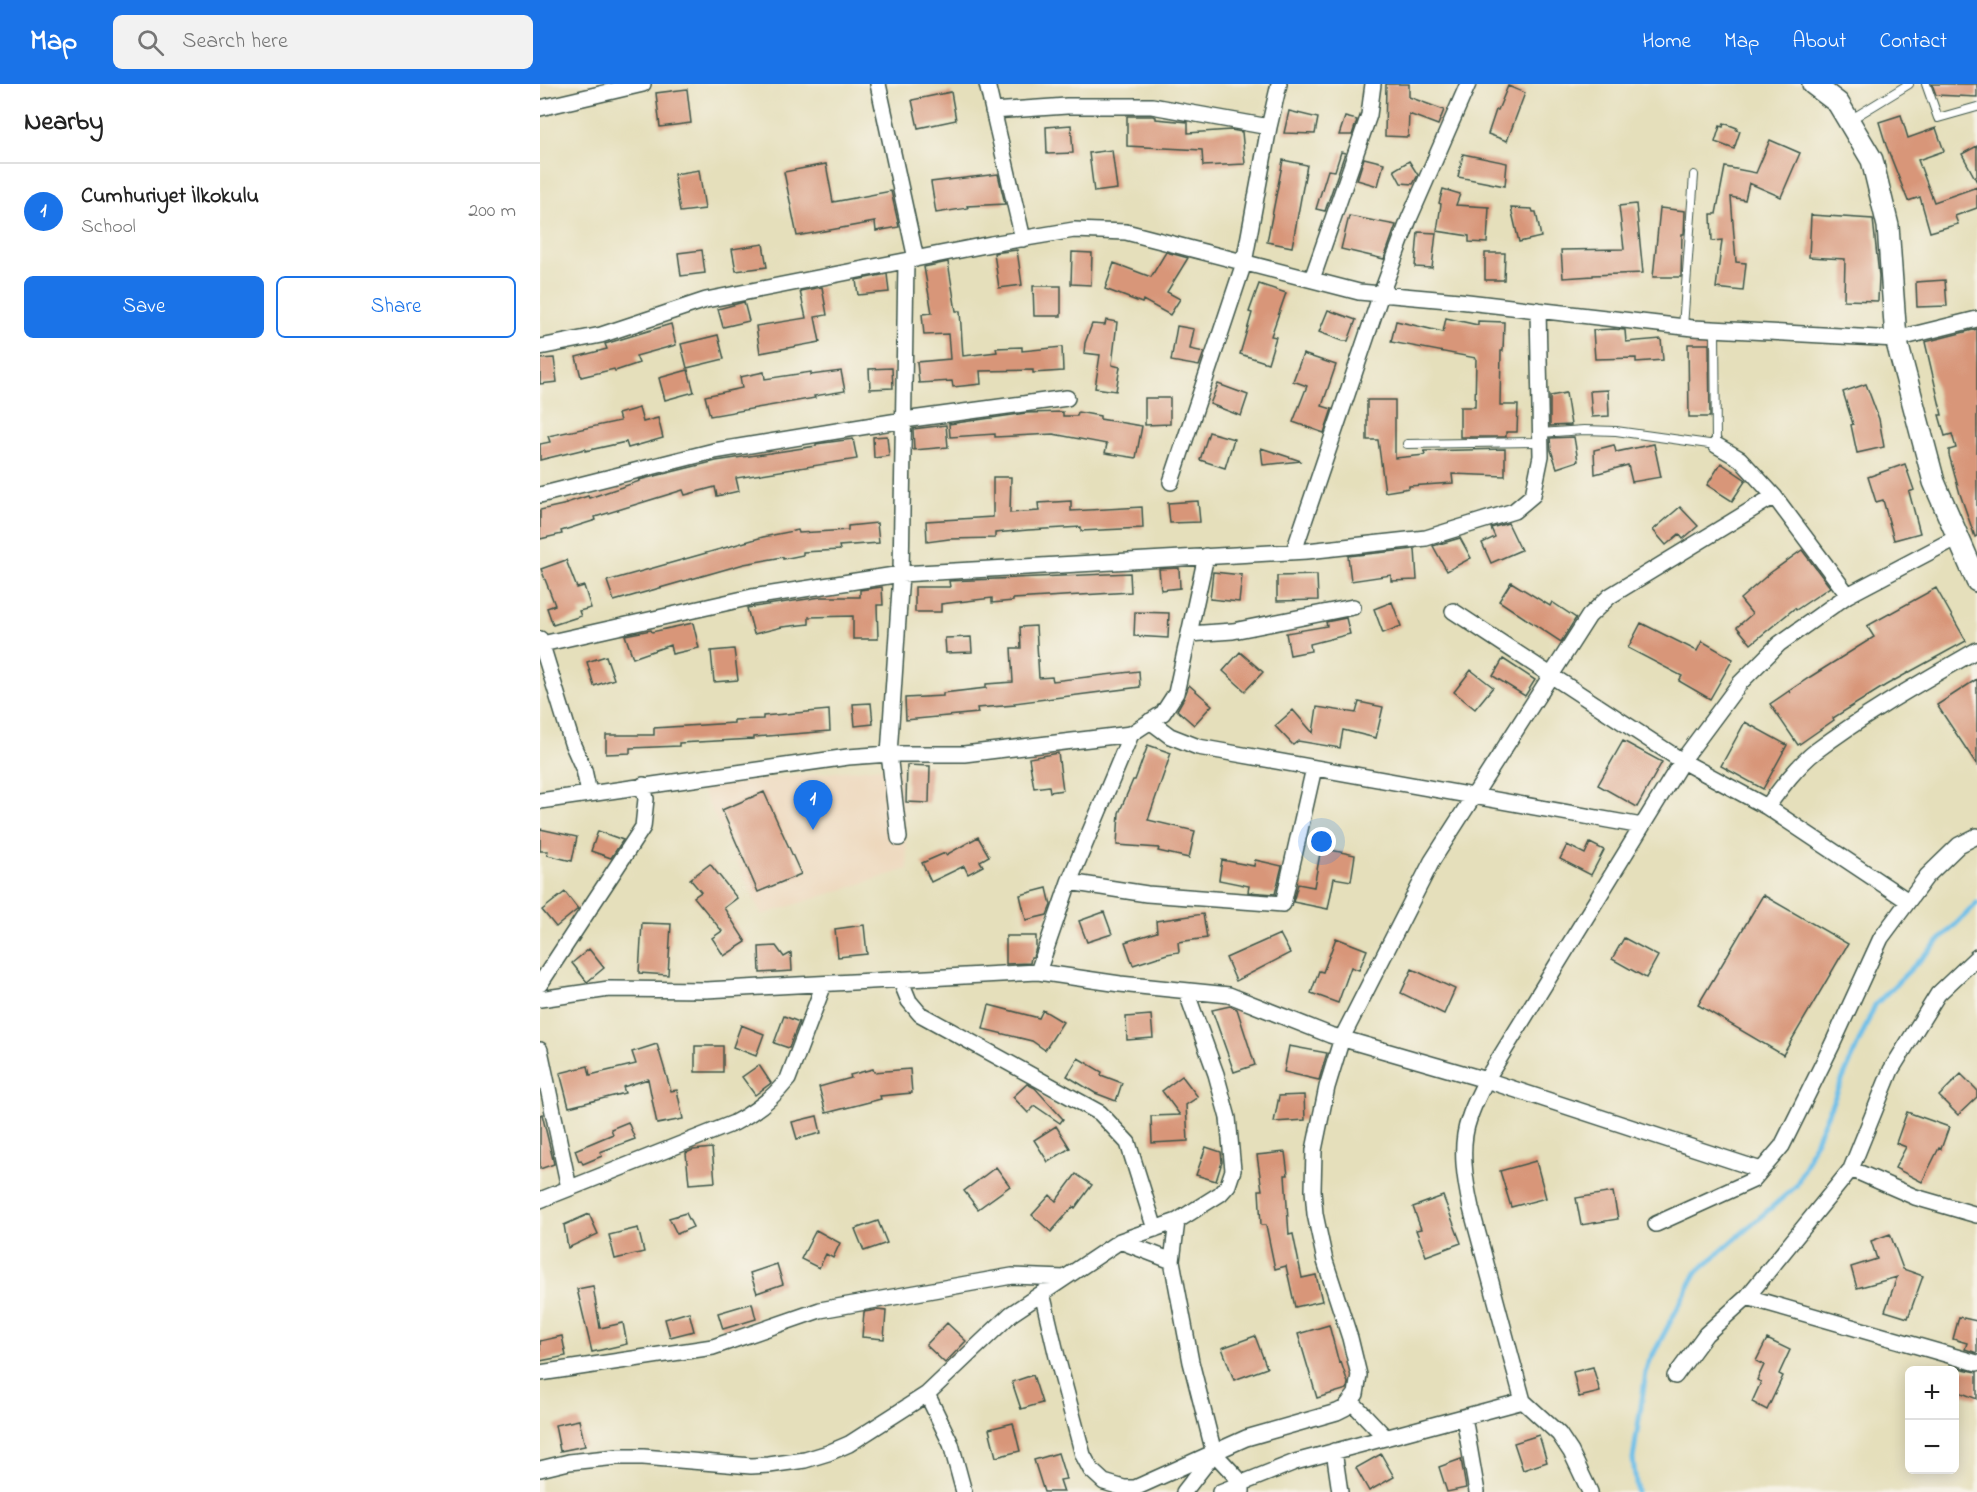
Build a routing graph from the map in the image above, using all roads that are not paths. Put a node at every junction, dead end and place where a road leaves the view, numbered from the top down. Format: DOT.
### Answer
graph roads {
  1 [pos="643,84"];
  2 [pos="878,84"];
  3 [pos="987,84"];
  4 [pos="1279,84"];
  5 [pos="1373,84"];
  6 [pos="1468,84"];
  7 [pos="1814,84"];
  8 [pos="1926,84"];
  9 [pos="1905,85"];
  10 [pos="1977,107"];
  11 [pos="540,108"];
  12 [pos="993,111"];
  13 [pos="1849,121"];
  14 [pos="1269,127"];
  15 [pos="1695,175"];
  16 [pos="1023,239"];
  17 [pos="911,260"];
  18 [pos="1244,263"];
  19 [pos="1312,279"];
  20 [pos="1382,294"];
  21 [pos="1538,310"];
  22 [pos="1977,319"];
  23 [pos="1683,327"];
  24 [pos="1715,329"];
  25 [pos="1896,339"];
  26 [pos="540,347"];
  27 [pos="1066,398"];
  28 [pos="904,420"];
  29 [pos="1540,438"];
  30 [pos="1407,444"];
  31 [pos="1716,445"];
  32 [pos="1171,482"];
  33 [pos="540,495"];
  34 [pos="1774,496"];
  35 [pos="1958,537"];
  36 [pos="1294,551"];
  37 [pos="1206,556"];
  38 [pos="901,574"];
  39 [pos="1977,581"];
  40 [pos="1848,595"];
  41 [pos="1353,607"];
  42 [pos="1453,611"];
  43 [pos="1189,634"];
  44 [pos="541,642"];
  45 [pos="1977,650"];
  46 [pos="1551,675"];
  47 [pos="1150,721"];
  48 [pos="1131,734"];
  49 [pos="889,753"];
  50 [pos="1682,761"];
  51 [pos="1314,768"];
  52 [pos="643,785"];
  53 [pos="589,793"];
  54 [pos="1474,796"];
  55 [pos="540,801"];
  56 [pos="1767,807"];
  57 [pos="1642,826"];
  58 [pos="1977,836"];
  59 [pos="899,838"];
  60 [pos="1069,882"];
  61 [pos="1908,901"];
  62 [pos="1977,957"];
  63 [pos="1038,972"];
  64 [pos="900,979"];
  65 [pos="540,984"];
  66 [pos="824,984"];
  67 [pos="1186,991"];
  68 [pos="540,999"];
  69 [pos="1342,1038"];
  70 [pos="540,1050"];
  71 [pos="1486,1080"];
  72 [pos="1851,1169"];
  73 [pos="1761,1170"];
  74 [pos="569,1188"];
  75 [pos="540,1200"];
  76 [pos="1977,1215"];
  77 [pos="1177,1221"];
  78 [pos="1656,1224"];
  79 [pos="1155,1228"];
  80 [pos="1120,1241"];
  81 [pos="1172,1261"];
  82 [pos="1065,1278"];
  83 [pos="1042,1293"];
  84 [pos="1747,1297"];
  85 [pos="1977,1363"];
  86 [pos="540,1373"];
  87 [pos="1676,1376"];
  88 [pos="927,1394"];
  89 [pos="1351,1401"];
  90 [pos="1523,1401"];
  91 [pos="1464,1417"];
  92 [pos="1386,1438"];
  93 [pos="1334,1451"];
  94 [pos="1214,1453"];
  95 [pos="540,1469"];
  96 [pos="1242,1488"];
  97 [pos="964,1492"];
  98 [pos="1184,1492"];
  99 [pos="1220,1492"];
  100 [pos="1340,1492"];
  101 [pos="1477,1492"];
  102 [pos="1590,1492"];
  1 -- 11 [label="street"];
  2 -- 17 [label="street"];
  3 -- 12 [label="street"];
  4 -- 14 [label="street"];
  5 -- 19 [label="street"];
  6 -- 20 [label="street"];
  7 -- 13 [label="street"];
  8 -- 10 [label="lane"];
  9 -- 13 [label="lane"];
  12 -- 14 [label="street"];
  12 -- 16 [label="street"];
  13 -- 25 [label="street"];
  14 -- 18 [label="street"];
  15 -- 23 [label="lane"];
  16 -- 17 [label="street"];
  16 -- 18 [label="street"];
  17 -- 26 [label="street"];
  17 -- 28 [label="street"];
  18 -- 19 [label="street"];
  18 -- 32 [label="street"];
  19 -- 20 [label="street"];
  20 -- 21 [label="street"];
  20 -- 36 [label="street"];
  21 -- 23 [label="street"];
  21 -- 29 [label="street"];
  22 -- 25 [label="street"];
  23 -- 24 [label="street"];
  24 -- 25 [label="street"];
  24 -- 31 [label="lane"];
  25 -- 35 [label="street"];
  27 -- 28 [label="street"];
  28 -- 33 [label="street"];
  28 -- 38 [label="street"];
  29 -- 30 [label="lane"];
  29 -- 31 [label="lane"];
  29 -- 36 [label="street"];
  31 -- 34 [label="street"];
  34 -- 40 [label="street"];
  34 -- 46 [label="street"];
  35 -- 39 [label="street"];
  35 -- 40 [label="street"];
  36 -- 37 [label="street"];
  37 -- 38 [label="street"];
  37 -- 43 [label="street"];
  38 -- 44 [label="street"];
  38 -- 49 [label="street"];
  40 -- 50 [label="street"];
  41 -- 43 [label="street"];
  42 -- 46 [label="street"];
  43 -- 47 [label="street"];
  44 -- 53 [label="street"];
  45 -- 56 [label="street"];
  46 -- 50 [label="street"];
  46 -- 54 [label="street"];
  47 -- 48 [label="street"];
  47 -- 51 [label="street"];
  48 -- 49 [label="street"];
  48 -- 60 [label="street"];
  49 -- 52 [label="street"];
  49 -- 59 [label="street"];
  50 -- 56 [label="street"];
  50 -- 57 [label="street"];
  51 -- 54 [label="street"];
  51 -- 60 [label="street"];
  52 -- 53 [label="street"];
  52 -- 65 [label="street"];
  53 -- 55 [label="street"];
  54 -- 57 [label="street"];
  54 -- 69 [label="street"];
  56 -- 61 [label="street"];
  57 -- 71 [label="street"];
  58 -- 61 [label="street"];
  60 -- 63 [label="street"];
  61 -- 73 [label="street"];
  62 -- 72 [label="street"];
  63 -- 64 [label="street"];
  63 -- 67 [label="street"];
  64 -- 66 [label="street"];
  64 -- 79 [label="street"];
  66 -- 68 [label="street"];
  66 -- 74 [label="street"];
  67 -- 69 [label="street"];
  67 -- 77 [label="street"];
  69 -- 71 [label="street"];
  69 -- 89 [label="street"];
  70 -- 74 [label="street"];
  71 -- 73 [label="street"];
  71 -- 90 [label="street"];
  72 -- 76 [label="street"];
  72 -- 84 [label="street"];
  73 -- 78 [label="street"];
  74 -- 75 [label="street"];
  77 -- 79 [label="street"];
  77 -- 81 [label="street"];
  79 -- 80 [label="street"];
  80 -- 81 [label="street"];
  80 -- 82 [label="street"];
  81 -- 94 [label="street"];
  82 -- 83 [label="street"];
  82 -- 86 [label="street"];
  83 -- 88 [label="street"];
  83 -- 94 [label="street"];
  84 -- 85 [label="street"];
  84 -- 87 [label="street"];
  88 -- 95 [label="street"];
  88 -- 97 [label="street"];
  89 -- 92 [label="street"];
  89 -- 94 [label="street"];
  90 -- 91 [label="street"];
  90 -- 102 [label="street"];
  91 -- 92 [label="street"];
  91 -- 101 [label="street"];
  92 -- 93 [label="street"];
  93 -- 96 [label="street"];
  93 -- 100 [label="street"];
  94 -- 96 [label="street"];
  94 -- 98 [label="street"];
  96 -- 99 [label="street"];
}
